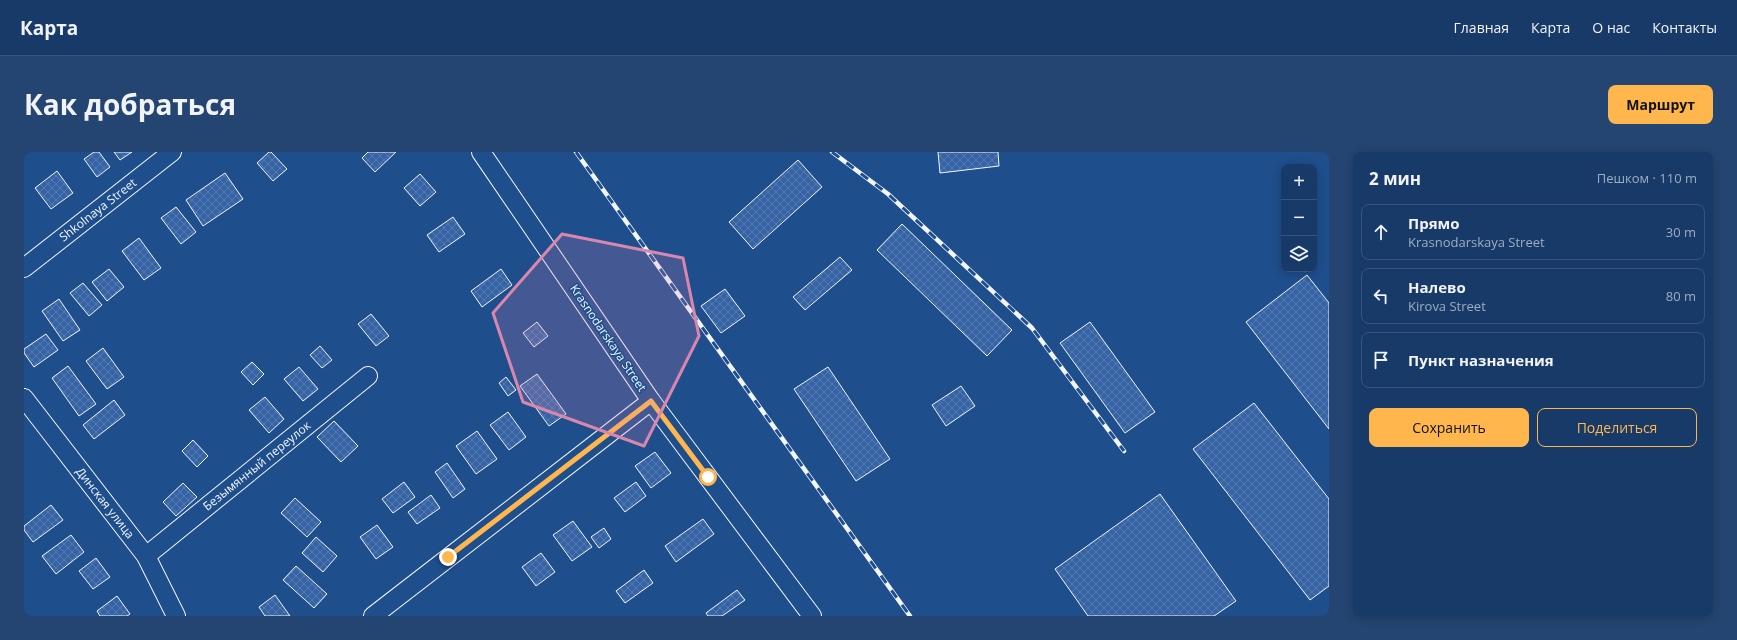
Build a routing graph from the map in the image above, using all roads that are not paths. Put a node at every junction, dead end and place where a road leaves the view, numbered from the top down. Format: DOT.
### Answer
graph roads {
  1 [pos="481,152"];
  2 [pos="165,154"];
  3 [pos="24,268"];
  4 [pos="368,376"];
  5 [pos="24,398"];
  6 [pos="651,401"];
  7 [pos="146,556"];
  8 [pos="176,616"];
  9 [pos="373,616"];
  10 [pos="812,616"];
  1 -- 6 [label="street, Krasnodarskaya Street"];
  2 -- 3 [label="street, Shkolnaya Street"];
  4 -- 7 [label="street, Безымянный переулок"];
  5 -- 7 [label="street, Динская улица"];
  6 -- 9 [label="street"];
  6 -- 10 [label="street, Krasnodarskaya Street"];
  7 -- 8 [label="street, Динская улица"];
}
